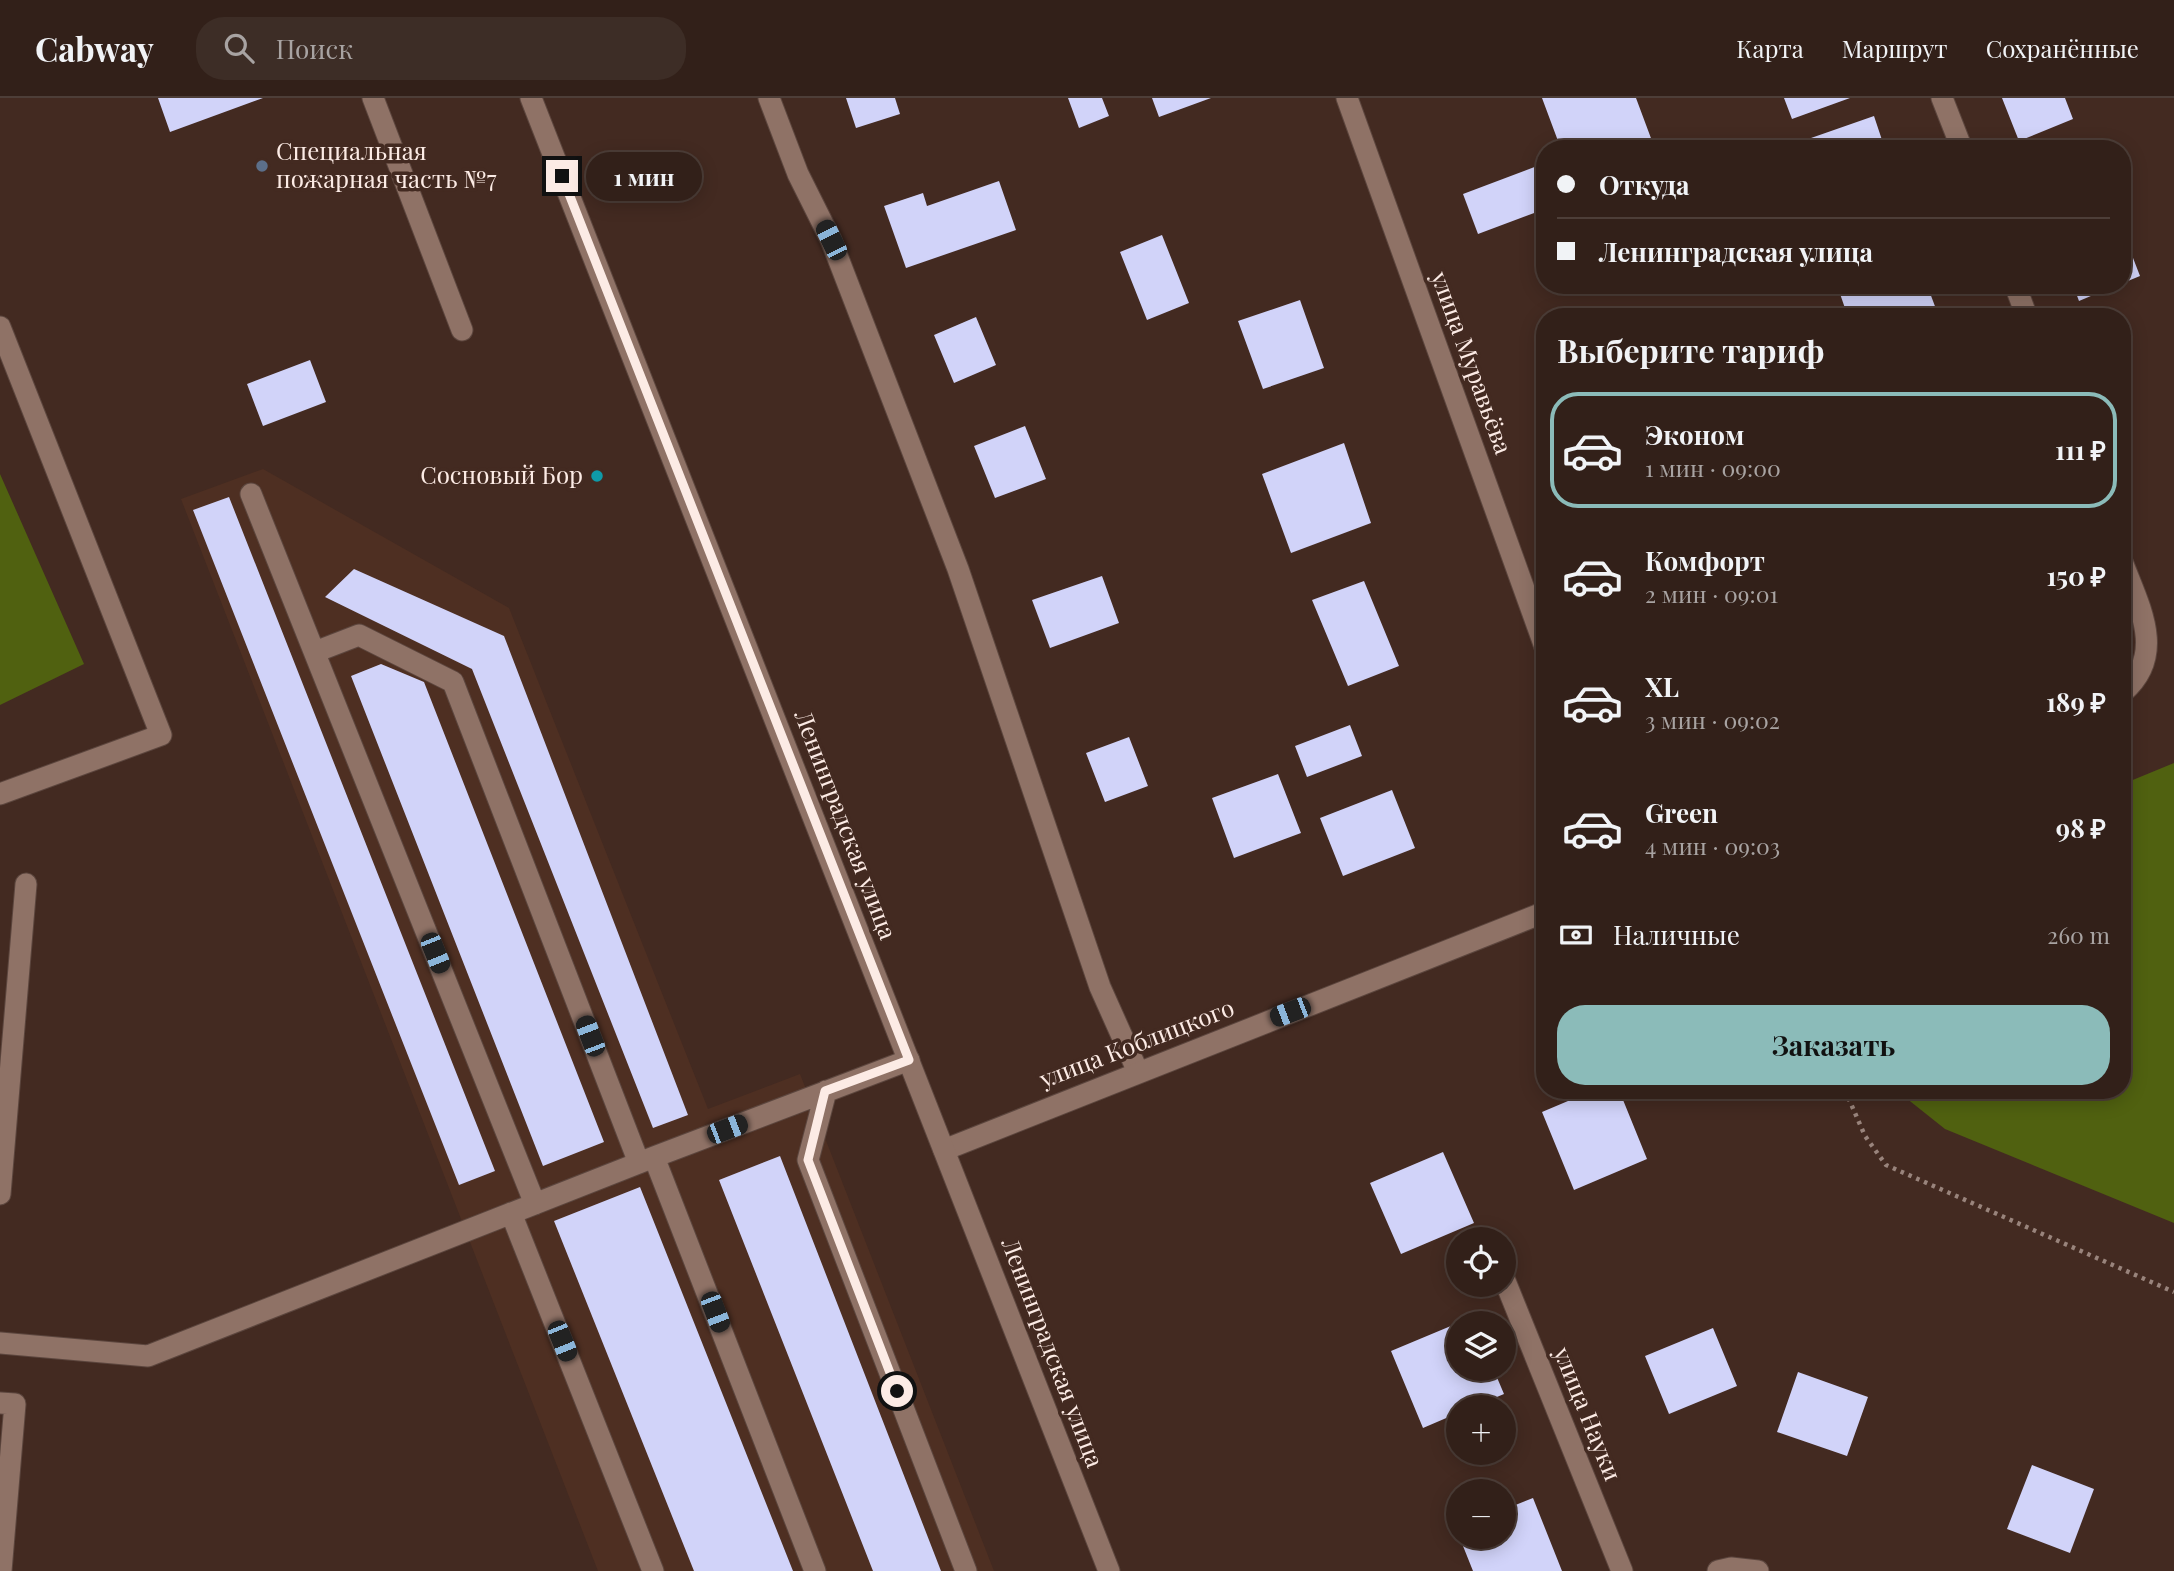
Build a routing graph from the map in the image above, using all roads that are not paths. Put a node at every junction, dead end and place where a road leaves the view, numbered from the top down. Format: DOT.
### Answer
graph roads {
  1 [pos="373,98"];
  2 [pos="531,98"];
  3 [pos="769,98"];
  4 [pos="1347,98"];
  5 [pos="1942,98"];
  6 [pos="1958,140"];
  7 [pos="462,330"];
  8 [pos="2,338"];
  9 [pos="251,494"];
  10 [pos="2131,585"];
  11 [pos="1536,622"];
  12 [pos="315,652"];
  13 [pos="2131,685"];
  14 [pos="0,794"];
  15 [pos="26,884"];
  16 [pos="1536,916"];
  17 [pos="909,1060"];
  18 [pos="1138,1072"];
  19 [pos="825,1091"];
  20 [pos="944,1150"];
  21 [pos="646,1160"];
  22 [pos="0,1195"];
  23 [pos="535,1203"];
  24 [pos="511,1213"];
  25 [pos="1511,1297"];
  26 [pos="0,1343"];
  27 [pos="0,1403"];
  28 [pos="1,1571"];
  29 [pos="653,1571"];
  30 [pos="815,1571"];
  31 [pos="966,1571"];
  32 [pos="1109,1571"];
  33 [pos="1622,1571"];
  34 [pos="1718,1571"];
  35 [pos="1758,1571"];
  1 -- 7 [label="street"];
  2 -- 17 [label="street, Ленинградская улица"];
  3 -- 18 [label="street"];
  4 -- 11 [label="street, улица Муравьёва"];
  5 -- 6 [label="street"];
  8 -- 14 [label="street"];
  9 -- 12 [label="street"];
  10 -- 13 [label="street"];
  12 -- 21 [label="street"];
  12 -- 23 [label="street"];
  15 -- 22 [label="street"];
  16 -- 18 [label="street, улица Коблицкого"];
  17 -- 19 [label="street"];
  17 -- 20 [label="street, Ленинградская улица"];
  18 -- 20 [label="street, улица Коблицкого"];
  19 -- 21 [label="street"];
  19 -- 31 [label="street"];
  20 -- 32 [label="street, Ленинградская улица"];
  21 -- 23 [label="street"];
  21 -- 30 [label="street"];
  23 -- 24 [label="street"];
  24 -- 26 [label="street"];
  24 -- 29 [label="street"];
  25 -- 33 [label="street, улица Науки"];
  27 -- 28 [label="street"];
  34 -- 35 [label="street"];
}
